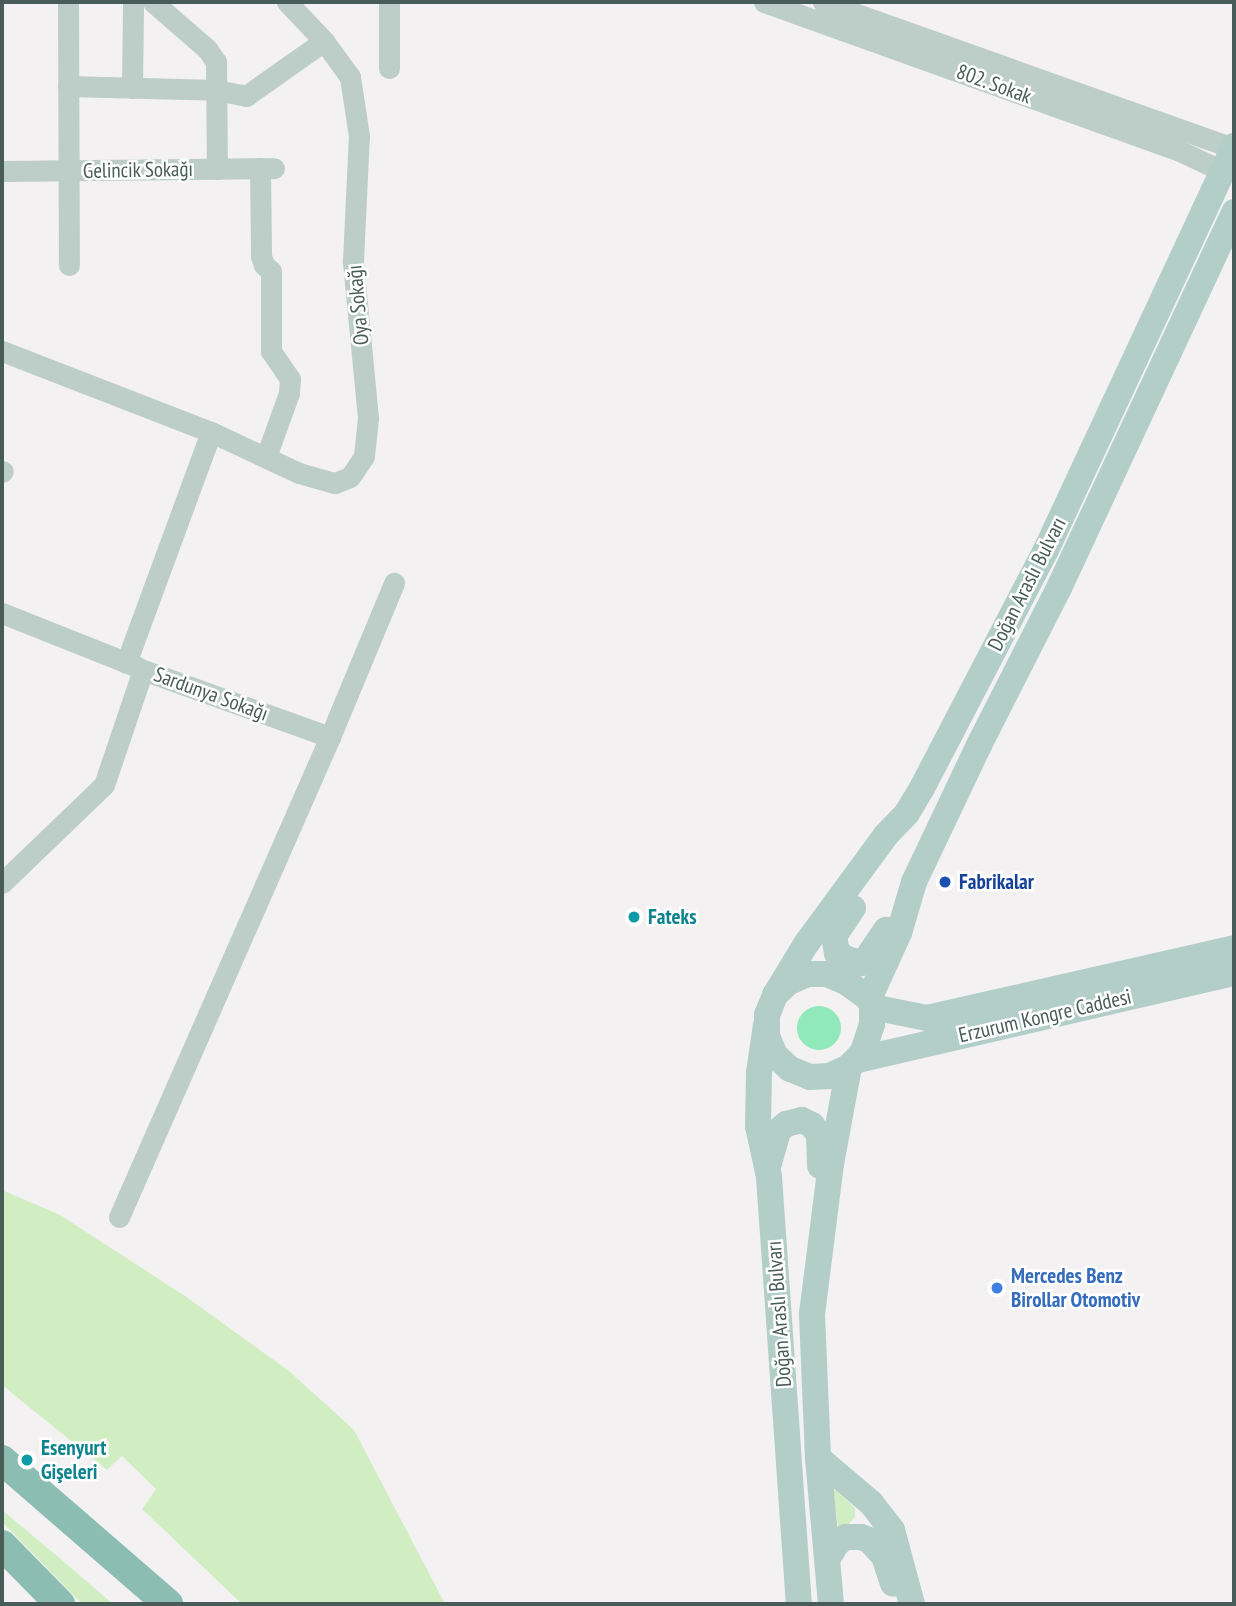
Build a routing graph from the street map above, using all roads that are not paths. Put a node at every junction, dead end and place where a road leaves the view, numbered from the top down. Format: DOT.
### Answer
graph roads {
  1 [pos="68,2"];
  2 [pos="133,2"];
  3 [pos="153,2"];
  4 [pos="287,2"];
  5 [pos="389,2"];
  6 [pos="764,2"];
  7 [pos="823,2"];
  8 [pos="324,41"];
  9 [pos="389,68"];
  10 [pos="68,86"];
  11 [pos="132,88"];
  12 [pos="216,89"];
  13 [pos="1230,155"];
  14 [pos="216,169"];
  15 [pos="69,170"];
  16 [pos="2,171"];
  17 [pos="1234,212"];
  18 [pos="69,265"];
  19 [pos="2,351"];
  20 [pos="211,432"];
  21 [pos="266,457"];
  22 [pos="394,583"];
  23 [pos="2,613"];
  24 [pos="134,666"];
  25 [pos="330,737"];
  26 [pos="907,813"];
  27 [pos="914,882"];
  28 [pos="2,883"];
  29 [pos="1234,948"];
  30 [pos="1234,973"];
  31 [pos="775,995"];
  32 [pos="871,1003"];
  33 [pos="766,1025"];
  34 [pos="853,1064"];
  35 [pos="769,1177"];
  36 [pos="119,1217"];
  37 [pos="812,1314"];
  38 [pos="818,1458"];
  39 [pos="2,1460"];
  40 [pos="871,1503"];
  41 [pos="846,1537"];
  42 [pos="2,1545"];
  43 [pos="828,1558"];
  44 [pos="60,1604"];
  45 [pos="168,1604"];
  46 [pos="799,1604"];
  47 [pos="831,1604"];
  48 [pos="897,1604"];
  49 [pos="912,1604"];
  1 -- 10 [label="street"];
  2 -- 11 [label="street"];
  3 -- 12 [label="street"];
  4 -- 8 [label="street, Oya Sokağı"];
  5 -- 9 [label="street"];
  6 -- 13 [label="street, 802. Sokak"];
  7 -- 13 [label="street, 802. Sokak"];
  8 -- 12 [label="street"];
  8 -- 21 [label="street, Oya Sokağı"];
  10 -- 11 [label="street"];
  10 -- 15 [label="street"];
  11 -- 12 [label="street"];
  12 -- 14 [label="street"];
  13 -- 26 [label="main road, Doğan Araslı Bulvarı"];
  14 -- 15 [label="street, Gelincik Sokağı"];
  14 -- 21 [label="street, Gelincik Sokağı"];
  15 -- 16 [label="street, Gelincik Sokağı"];
  15 -- 18 [label="street"];
  17 -- 27 [label="main road, Doğan Araslı Bulvarı"];
  19 -- 20 [label="street, Oya Sokağı"];
  20 -- 21 [label="street, Oya Sokağı"];
  20 -- 24 [label="street"];
  22 -- 25 [label="street"];
  23 -- 24 [label="street"];
  24 -- 25 [label="street, Sardunya Sokağı"];
  24 -- 28 [label="street, Sardunya Sokağı"];
  25 -- 36 [label="street"];
  26 -- 27 [label="main road"];
  26 -- 31 [label="main road, Doğan Araslı Bulvarı"];
  27 -- 32 [label="main road, Doğan Araslı Bulvarı"];
  29 -- 32 [label="main road, Erzurum Kongre Caddesi"];
  30 -- 34 [label="main road, Erzurum Kongre Caddesi"];
  31 -- 32 [label="main road"];
  31 -- 33 [label="main road"];
  32 -- 34 [label="main road"];
  33 -- 34 [label="main road"];
  33 -- 35 [label="main road, Doğan Araslı Bulvarı"];
  34 -- 37 [label="main road, Doğan Araslı Bulvarı"];
  35 -- 37 [label="main road"];
  35 -- 46 [label="main road, Doğan Araslı Bulvarı"];
  37 -- 38 [label="main road, Doğan Araslı Bulvarı"];
  38 -- 40 [label="main road"];
  38 -- 43 [label="main road, Doğan Araslı Bulvarı"];
  39 -- 45 [label="highway"];
  40 -- 41 [label="main road"];
  40 -- 49 [label="main road"];
  41 -- 43 [label="main road"];
  41 -- 48 [label="main road"];
  42 -- 44 [label="highway"];
  43 -- 47 [label="main road, Doğan Araslı Bulvarı"];
}
